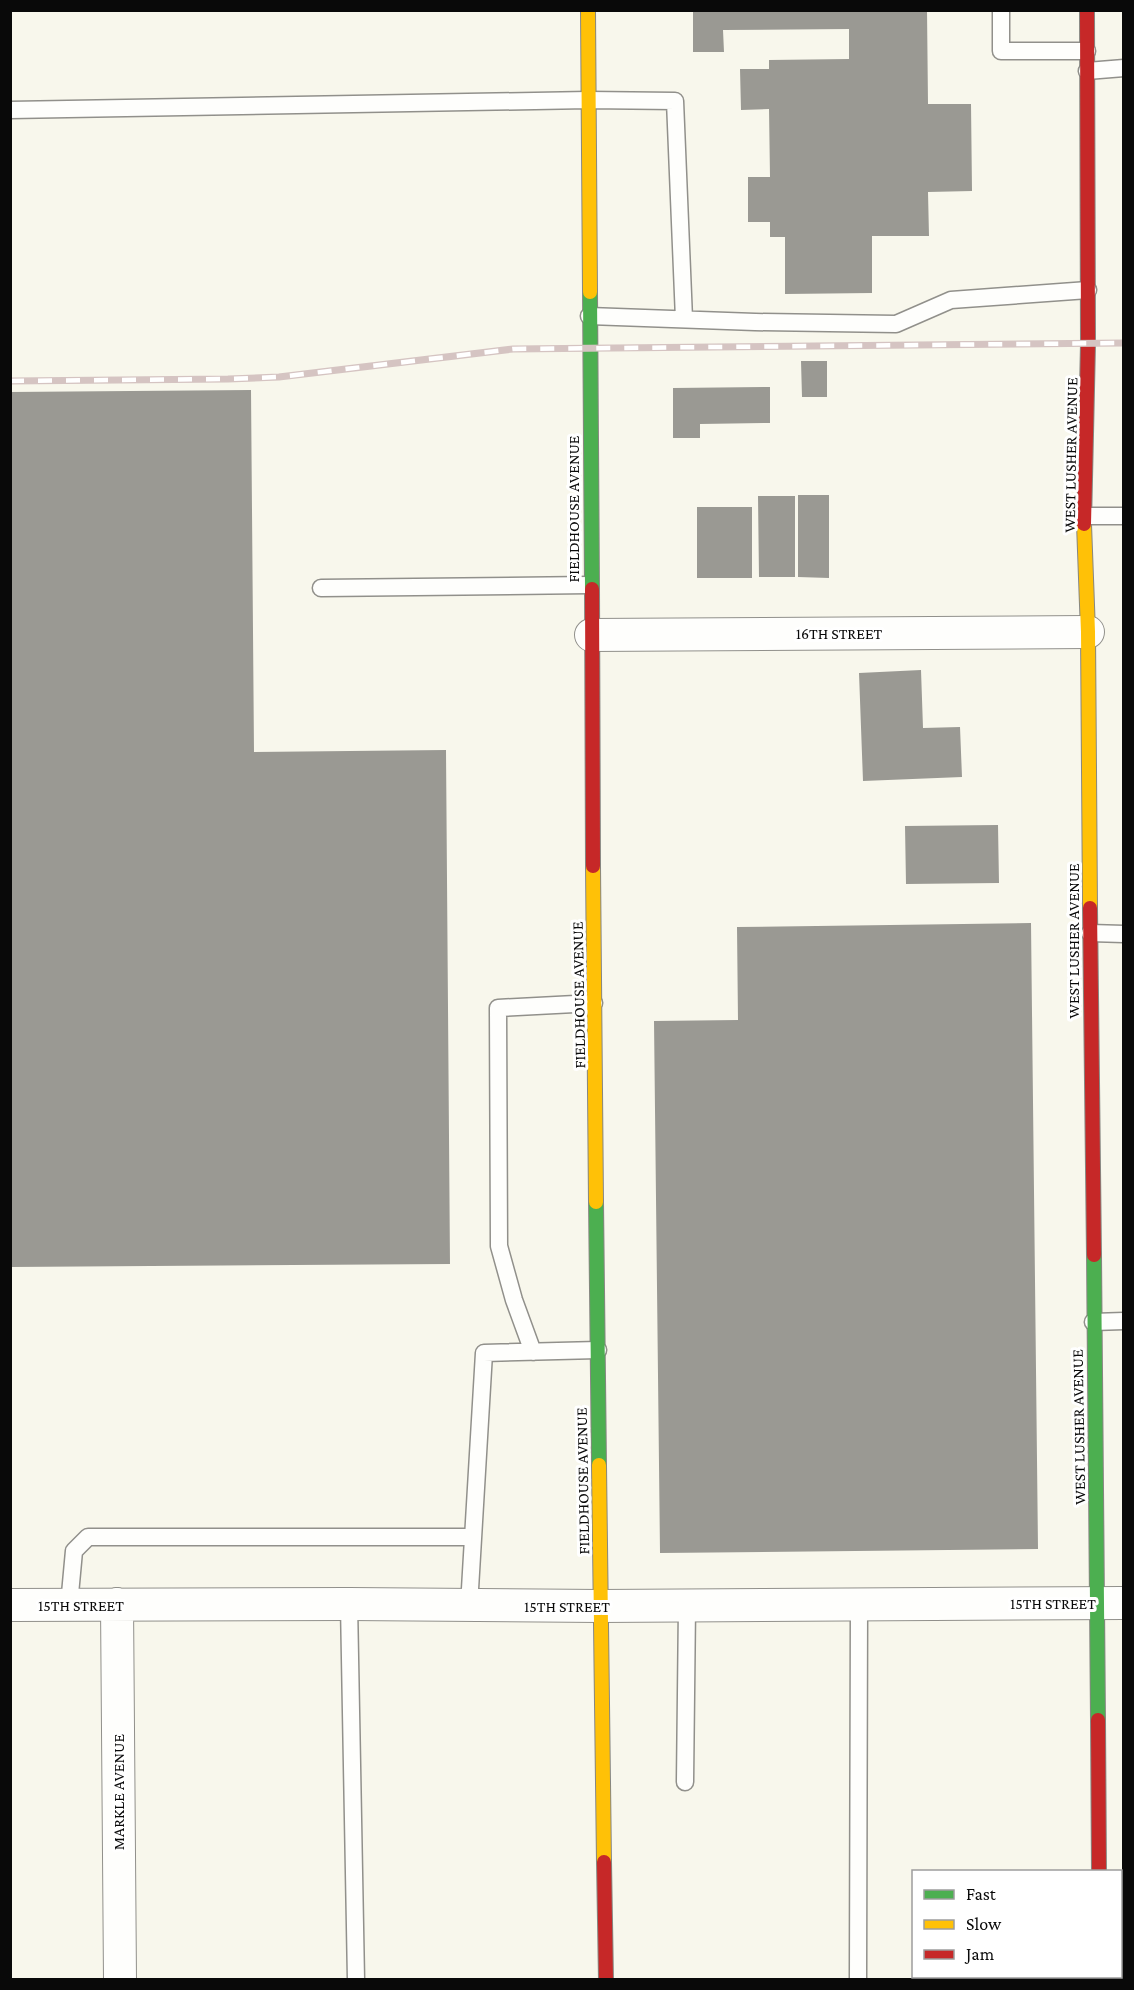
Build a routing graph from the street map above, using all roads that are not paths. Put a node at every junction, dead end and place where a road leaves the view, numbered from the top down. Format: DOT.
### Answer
graph roads {
  1 [pos="588,10"];
  2 [pos="1001,10"];
  3 [pos="1087,10"];
  4 [pos="1087,51"];
  5 [pos="1124,68"];
  6 [pos="1087,71"];
  7 [pos="588,100"];
  8 [pos="10,110"];
  9 [pos="1088,290"];
  10 [pos="589,316"];
  11 [pos="684,319"];
  12 [pos="1084,516"];
  13 [pos="1124,516"];
  14 [pos="590,585"];
  15 [pos="321,588"];
  16 [pos="1088,632"];
  17 [pos="591,635"];
  18 [pos="1090,933"];
  19 [pos="1124,933"];
  20 [pos="594,1004"];
  21 [pos="1124,1321"];
  22 [pos="1093,1322"];
  23 [pos="598,1350"];
  24 [pos="532,1352"];
  25 [pos="473,1537"];
  26 [pos="1110,1603"];
  27 [pos="117,1604"];
  28 [pos="349,1604"];
  29 [pos="859,1604"];
  30 [pos="10,1605"];
  31 [pos="69,1605"];
  32 [pos="469,1605"];
  33 [pos="600,1606"];
  34 [pos="687,1606"];
  35 [pos="685,1782"];
  36 [pos="1099,1870"];
  37 [pos="120,1980"];
  38 [pos="356,1980"];
  39 [pos="606,1980"];
  40 [pos="858,1980"];
  1 -- 7 [label="street, FIELDHOUSE AVENUE"];
  2 -- 4 [label="lane"];
  3 -- 4 [label="street, WEST LUSHER AVENUE"];
  4 -- 6 [label="street, WEST LUSHER AVENUE"];
  5 -- 6 [label="lane"];
  6 -- 9 [label="street, WEST LUSHER AVENUE"];
  7 -- 8 [label="lane"];
  7 -- 10 [label="street, FIELDHOUSE AVENUE"];
  7 -- 11 [label="lane"];
  9 -- 11 [label="lane"];
  9 -- 12 [label="street, WEST LUSHER AVENUE"];
  10 -- 11 [label="lane"];
  10 -- 14 [label="street, FIELDHOUSE AVENUE"];
  12 -- 13 [label="lane"];
  12 -- 16 [label="street, WEST LUSHER AVENUE"];
  14 -- 15 [label="lane"];
  14 -- 17 [label="street, FIELDHOUSE AVENUE"];
  16 -- 17 [label="street, 16TH STREET"];
  16 -- 18 [label="street, WEST LUSHER AVENUE"];
  17 -- 20 [label="street, FIELDHOUSE AVENUE"];
  18 -- 19 [label="lane"];
  18 -- 22 [label="street, WEST LUSHER AVENUE"];
  20 -- 23 [label="street, FIELDHOUSE AVENUE"];
  20 -- 24 [label="lane"];
  21 -- 22 [label="lane"];
  22 -- 26 [label="street, WEST LUSHER AVENUE"];
  23 -- 24 [label="lane"];
  23 -- 33 [label="street, FIELDHOUSE AVENUE"];
  24 -- 25 [label="lane"];
  25 -- 31 [label="lane"];
  25 -- 32 [label="lane"];
  26 -- 29 [label="street, 15TH STREET"];
  26 -- 36 [label="street, WEST LUSHER AVENUE"];
  27 -- 28 [label="street, 15TH STREET"];
  27 -- 31 [label="street, 15TH STREET"];
  27 -- 37 [label="street, MARKLE AVENUE"];
  28 -- 32 [label="street, 15TH STREET"];
  28 -- 38 [label="lane"];
  29 -- 34 [label="street, 15TH STREET"];
  29 -- 40 [label="lane"];
  30 -- 31 [label="street, 15TH STREET"];
  32 -- 33 [label="street, 15TH STREET"];
  33 -- 34 [label="street, 15TH STREET"];
  33 -- 39 [label="street, FIELDHOUSE AVENUE"];
  34 -- 35 [label="lane"];
}
